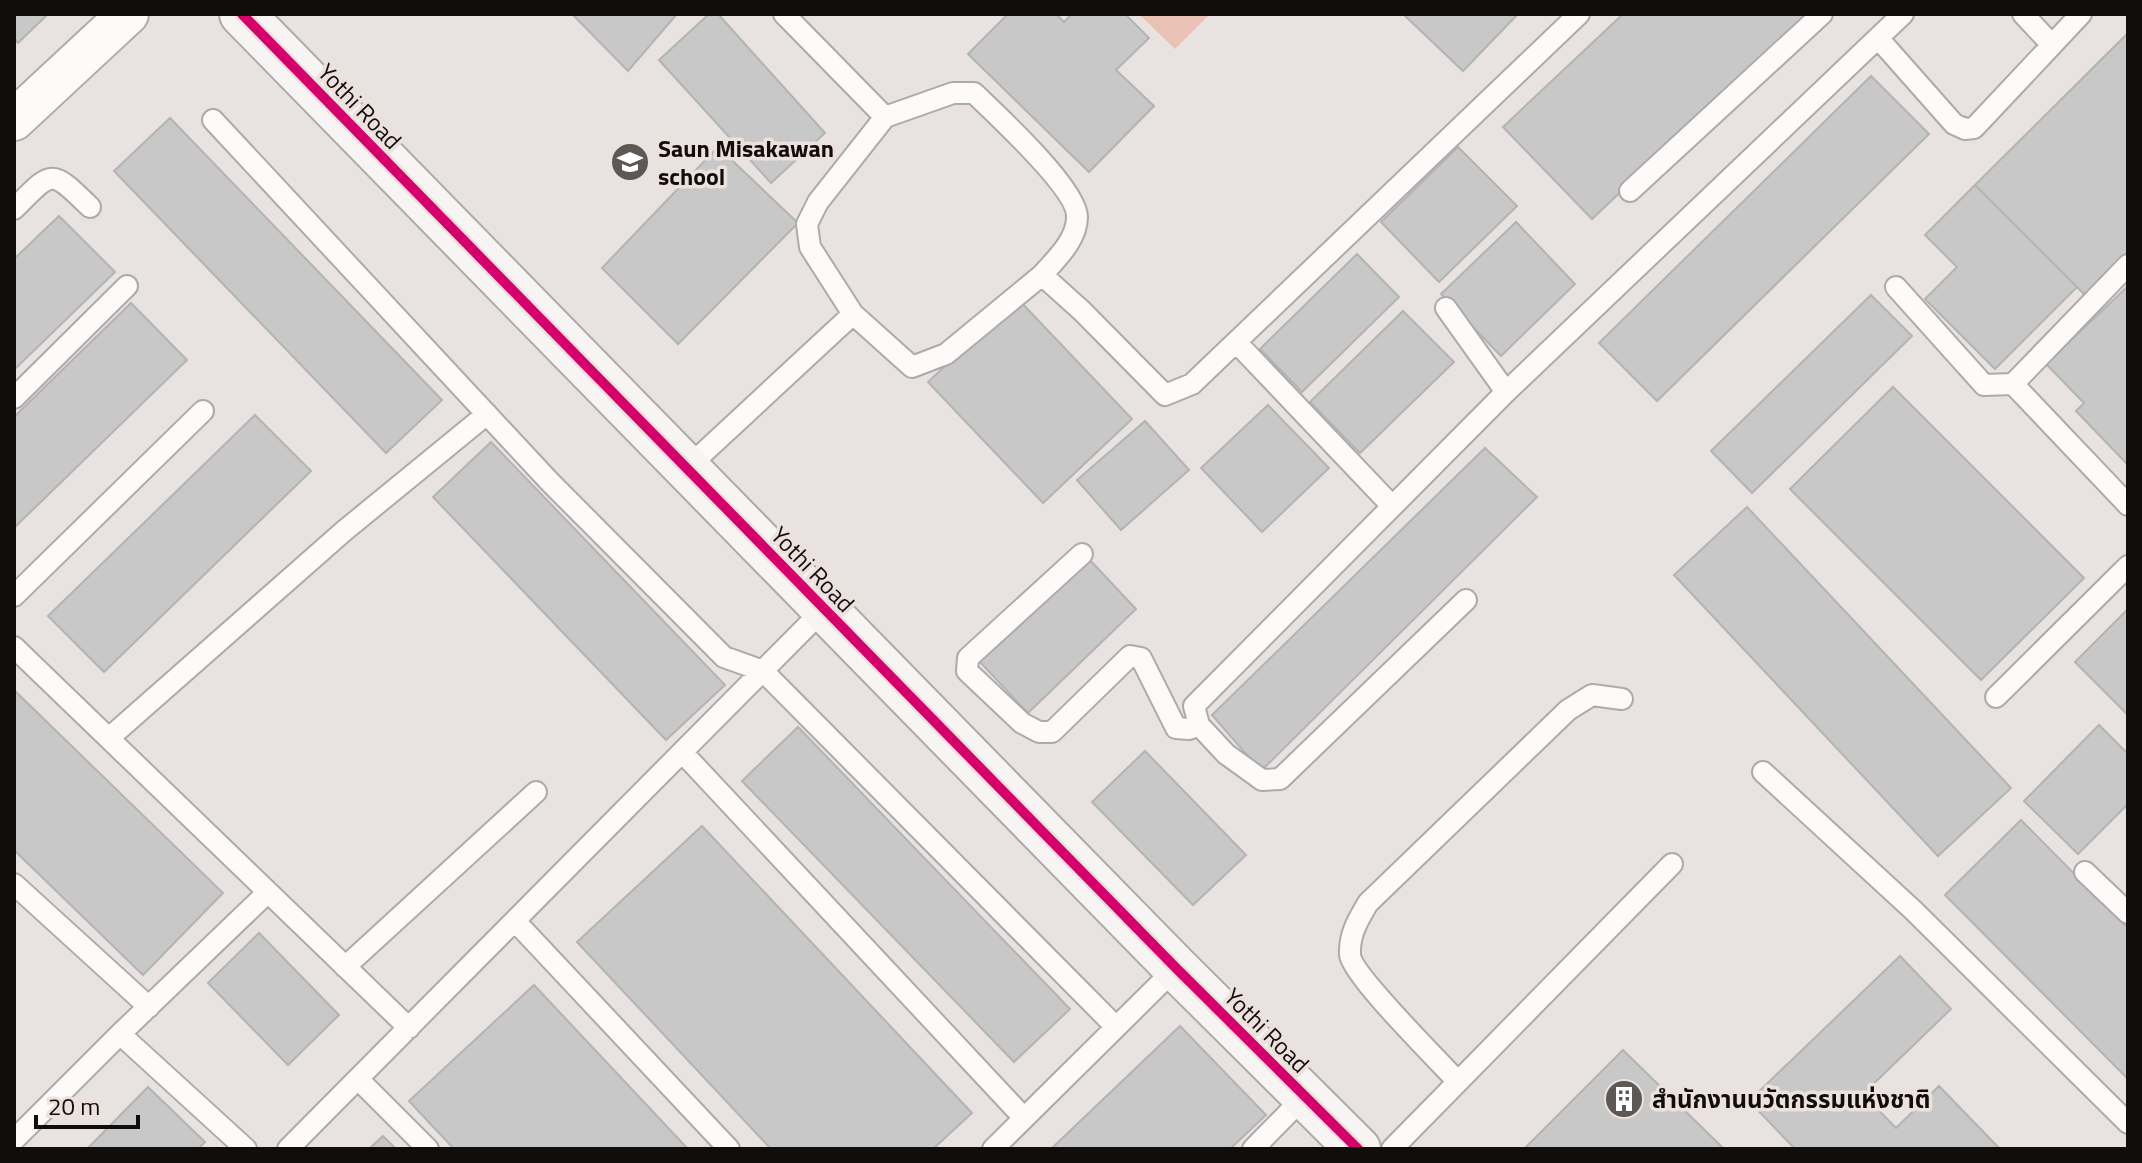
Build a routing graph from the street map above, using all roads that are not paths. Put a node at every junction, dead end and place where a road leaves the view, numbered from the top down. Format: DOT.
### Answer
graph roads {
  1 [pos="128,14"];
  2 [pos="242,14"];
  3 [pos="784,14"];
  4 [pos="1579,14"];
  5 [pos="1822,14"];
  6 [pos="1903,14"];
  7 [pos="2023,14"];
  8 [pos="2081,14"];
  9 [pos="1878,38"];
  10 [pos="2052,45"];
  11 [pos="885,117"];
  12 [pos="14,120"];
  13 [pos="213,120"];
  14 [pos="1630,191"];
  15 [pos="90,207"];
  16 [pos="14,209"];
  17 [pos="2128,265"];
  18 [pos="1042,275"];
  19 [pos="127,286"];
  20 [pos="1896,287"];
  21 [pos="1446,308"];
  22 [pos="853,314"];
  23 [pos="1236,342"];
  24 [pos="2013,384"];
  25 [pos="1506,392"];
  26 [pos="14,398"];
  27 [pos="203,411"];
  28 [pos="487,414"];
  29 [pos="687,468"];
  30 [pos="2128,505"];
  31 [pos="1392,506"];
  32 [pos="1082,554"];
  33 [pos="2128,566"];
  34 [pos="14,596"];
  35 [pos="1466,600"];
  36 [pos="824,609"];
  37 [pos="14,647"];
  38 [pos="763,671"];
  39 [pos="1996,697"];
  40 [pos="1622,699"];
  41 [pos="1199,725"];
  42 [pos="109,738"];
  43 [pos="682,752"];
  44 [pos="1763,772"];
  45 [pos="536,792"];
  46 [pos="1672,864"];
  47 [pos="2085,872"];
  48 [pos="14,884"];
  49 [pos="268,892"];
  50 [pos="2128,913"];
  51 [pos="515,921"];
  52 [pos="345,967"];
  53 [pos="1176,968"];
  54 [pos="149,1007"];
  55 [pos="1116,1027"];
  56 [pos="409,1028"];
  57 [pos="120,1034"];
  58 [pos="358,1079"];
  59 [pos="1458,1082"];
  60 [pos="1305,1096"];
  61 [pos="1024,1118"];
  62 [pos="2128,1123"];
  63 [pos="14,1140"];
  64 [pos="1407,1144"];
  65 [pos="246,1149"];
  66 [pos="288,1149"];
  67 [pos="428,1149"];
  68 [pos="729,1149"];
  69 [pos="993,1149"];
  70 [pos="1253,1149"];
  71 [pos="1358,1149"];
  1 -- 12 [label="street"];
  2 -- 29 [label="street, Yothi Road"];
  3 -- 11 [label="lane"];
  4 -- 23 [label="lane"];
  5 -- 14 [label="lane"];
  6 -- 9 [label="lane"];
  7 -- 10 [label="lane"];
  8 -- 10 [label="lane"];
  9 -- 10 [label="lane"];
  9 -- 25 [label="lane"];
  11 -- 18 [label="lane"];
  11 -- 22 [label="lane"];
  13 -- 28 [label="lane"];
  15 -- 16 [label="lane"];
  17 -- 24 [label="lane"];
  18 -- 22 [label="lane"];
  18 -- 23 [label="lane"];
  19 -- 26 [label="lane"];
  20 -- 24 [label="lane"];
  21 -- 25 [label="lane"];
  22 -- 29 [label="lane"];
  23 -- 31 [label="lane"];
  24 -- 30 [label="lane"];
  25 -- 31 [label="lane"];
  27 -- 34 [label="lane"];
  28 -- 38 [label="lane"];
  28 -- 42 [label="lane"];
  29 -- 36 [label="street, Yothi Road"];
  31 -- 41 [label="lane"];
  32 -- 41 [label="lane"];
  33 -- 39 [label="lane"];
  35 -- 41 [label="lane"];
  36 -- 38 [label="lane"];
  36 -- 53 [label="street, Yothi Road"];
  37 -- 42 [label="lane"];
  38 -- 43 [label="lane"];
  38 -- 55 [label="lane"];
  40 -- 59 [label="lane"];
  42 -- 49 [label="lane"];
  43 -- 51 [label="lane"];
  43 -- 61 [label="lane"];
  44 -- 62 [label="lane"];
  45 -- 52 [label="lane"];
  46 -- 59 [label="lane"];
  47 -- 50 [label="lane"];
  48 -- 54 [label="lane"];
  49 -- 52 [label="lane"];
  49 -- 54 [label="lane"];
  51 -- 56 [label="lane"];
  51 -- 68 [label="lane"];
  52 -- 56 [label="lane"];
  53 -- 55 [label="lane"];
  53 -- 60 [label="street, Yothi Road"];
  54 -- 57 [label="lane"];
  55 -- 61 [label="lane"];
  56 -- 58 [label="lane"];
  57 -- 63 [label="lane"];
  57 -- 65 [label="lane"];
  58 -- 66 [label="lane"];
  58 -- 67 [label="lane"];
  59 -- 64 [label="lane"];
  60 -- 70 [label="lane"];
  60 -- 71 [label="street, Yothi Road"];
  61 -- 69 [label="lane"];
}
